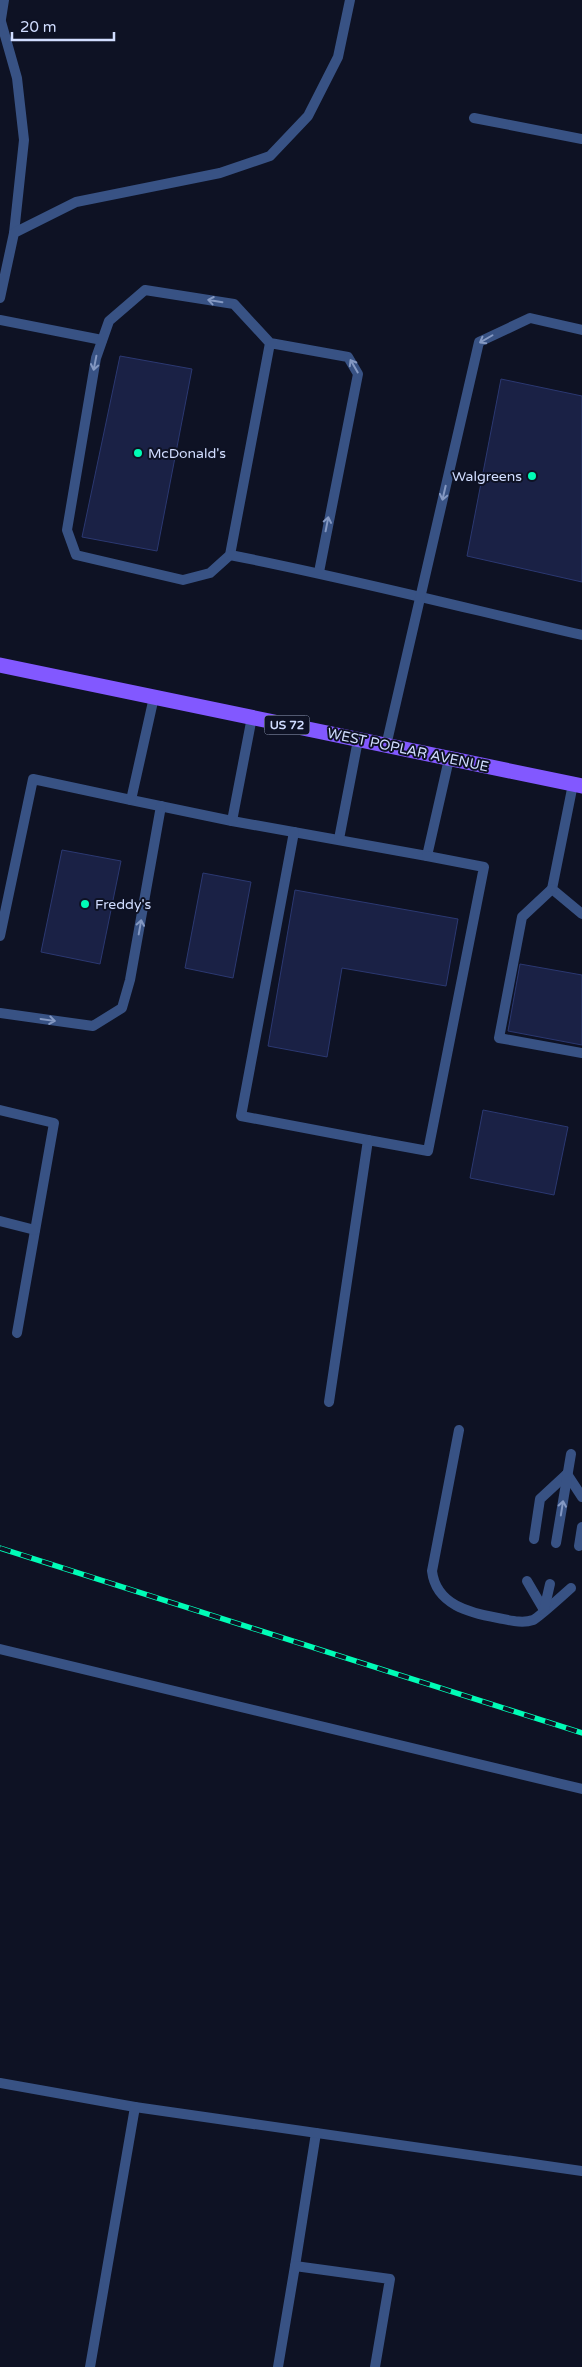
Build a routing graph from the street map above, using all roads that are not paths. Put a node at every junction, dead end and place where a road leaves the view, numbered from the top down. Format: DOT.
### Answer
graph roads {
  1 [pos="4,0"];
  2 [pos="350,0"];
  3 [pos="0,19"];
  4 [pos="474,118"];
  5 [pos="582,139"];
  6 [pos="14,233"];
  7 [pos="0,298"];
  8 [pos="0,320"];
  9 [pos="582,330"];
  10 [pos="102,340"];
  11 [pos="270,343"];
  12 [pos="230,555"];
  13 [pos="319,572"];
  14 [pos="420,598"];
  15 [pos="582,635"];
  16 [pos="0,665"];
  17 [pos="154,697"];
  18 [pos="252,717"];
  19 [pos="358,740"];
  20 [pos="386,746"];
  21 [pos="449,759"];
  22 [pos="578,785"];
  23 [pos="131,800"];
  24 [pos="162,806"];
  25 [pos="232,821"];
  26 [pos="294,832"];
  27 [pos="339,839"];
  28 [pos="427,856"];
  29 [pos="552,889"];
  30 [pos="582,914"];
  31 [pos="0,936"];
  32 [pos="0,1013"];
  33 [pos="582,1053"];
  34 [pos="0,1110"];
  35 [pos="368,1140"];
  36 [pos="0,1221"];
  37 [pos="35,1230"];
  38 [pos="17,1333"];
  39 [pos="329,1402"];
  40 [pos="459,1430"];
  41 [pos="571,1454"];
  42 [pos="567,1474"];
  43 [pos="582,1497"];
  44 [pos="582,1528"];
  45 [pos="534,1539"];
  46 [pos="556,1543"];
  47 [pos="579,1546"];
  48 [pos="527,1581"];
  49 [pos="550,1584"];
  50 [pos="571,1588"];
  51 [pos="544,1610"];
  52 [pos="0,1649"];
  53 [pos="582,1789"];
  54 [pos="0,2083"];
  55 [pos="135,2107"];
  56 [pos="316,2133"];
  57 [pos="582,2171"];
  58 [pos="295,2266"];
  59 [pos="90,2367"];
  60 [pos="278,2367"];
  61 [pos="375,2367"];
  1 -- 3 [label="lane"];
  2 -- 6 [label="lane"];
  3 -- 6 [label="lane"];
  4 -- 5 [label="lane"];
  6 -- 7 [label="lane"];
  8 -- 10 [label="lane"];
  9 -- 14 [label="lane, one-way"];
  11 -- 10 [label="lane, one-way"];
  10 -- 12 [label="lane, one-way"];
  11 -- 12 [label="lane"];
  13 -- 11 [label="lane, one-way"];
  12 -- 13 [label="lane"];
  13 -- 14 [label="lane"];
  14 -- 15 [label="lane"];
  14 -- 20 [label="lane"];
  16 -- 17 [label="main road, WEST POPLAR AVENUE / US 72"];
  17 -- 18 [label="main road, WEST POPLAR AVENUE / US 72"];
  17 -- 23 [label="lane"];
  18 -- 19 [label="main road, WEST POPLAR AVENUE / US 72"];
  18 -- 25 [label="lane"];
  19 -- 20 [label="main road, WEST POPLAR AVENUE / US 72"];
  19 -- 27 [label="lane"];
  20 -- 21 [label="main road, WEST POPLAR AVENUE / US 72"];
  21 -- 22 [label="main road, WEST POPLAR AVENUE / US 72"];
  21 -- 28 [label="lane"];
  22 -- 29 [label="lane"];
  23 -- 24 [label="lane"];
  23 -- 31 [label="lane"];
  24 -- 25 [label="lane"];
  32 -- 24 [label="lane, one-way"];
  25 -- 26 [label="lane"];
  26 -- 27 [label="lane"];
  26 -- 35 [label="lane"];
  27 -- 28 [label="lane"];
  28 -- 35 [label="lane"];
  29 -- 30 [label="lane"];
  29 -- 33 [label="lane"];
  34 -- 37 [label="lane"];
  35 -- 39 [label="lane"];
  36 -- 37 [label="lane"];
  37 -- 38 [label="lane"];
  40 -- 51 [label="lane"];
  41 -- 42 [label="lane"];
  42 -- 43 [label="lane"];
  42 -- 45 [label="lane"];
  46 -- 42 [label="lane, one-way"];
  44 -- 47 [label="lane"];
  48 -- 51 [label="lane"];
  49 -- 51 [label="lane"];
  50 -- 51 [label="lane"];
  52 -- 53 [label="lane"];
  54 -- 55 [label="lane"];
  55 -- 56 [label="lane"];
  55 -- 59 [label="lane"];
  56 -- 57 [label="lane"];
  56 -- 58 [label="lane"];
  58 -- 60 [label="lane"];
  58 -- 61 [label="lane"];
}
